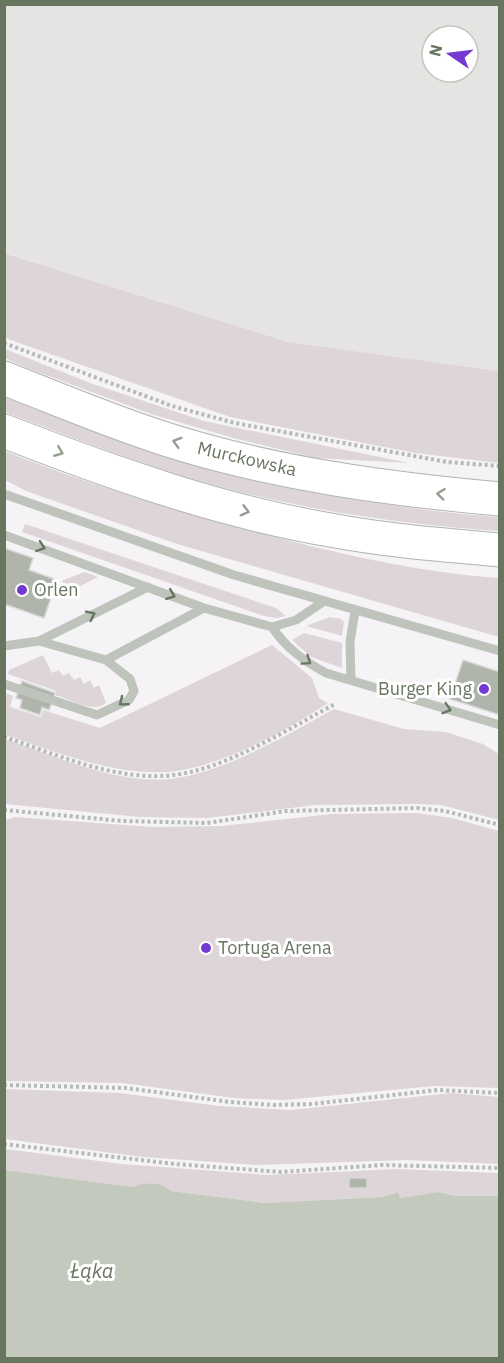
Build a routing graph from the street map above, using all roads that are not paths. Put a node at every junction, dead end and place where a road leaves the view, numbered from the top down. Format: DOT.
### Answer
graph roads {
  1 [pos="4,378"];
  2 [pos="4,431"];
  3 [pos="4,494"];
  4 [pos="500,499"];
  5 [pos="4,535"];
  6 [pos="500,550"];
  7 [pos="148,587"];
  8 [pos="323,602"];
  9 [pos="204,608"];
  10 [pos="355,611"];
  11 [pos="272,627"];
  12 [pos="39,641"];
  13 [pos="4,646"];
  14 [pos="500,651"];
  15 [pos="106,660"];
  16 [pos="351,680"];
  17 [pos="4,684"];
  18 [pos="500,725"];
  4 -- 1 [label="highway, Murckowska, one-way"];
  2 -- 6 [label="highway, one-way"];
  3 -- 8 [label="lane"];
  5 -- 7 [label="lane, one-way"];
  7 -- 9 [label="lane, one-way"];
  12 -- 7 [label="lane, one-way"];
  8 -- 10 [label="lane"];
  8 -- 11 [label="lane"];
  9 -- 11 [label="lane"];
  9 -- 15 [label="lane"];
  10 -- 14 [label="lane"];
  10 -- 16 [label="lane"];
  11 -- 16 [label="lane, one-way"];
  12 -- 13 [label="lane"];
  12 -- 15 [label="lane"];
  15 -- 17 [label="lane, one-way"];
  16 -- 18 [label="lane, one-way"];
}
